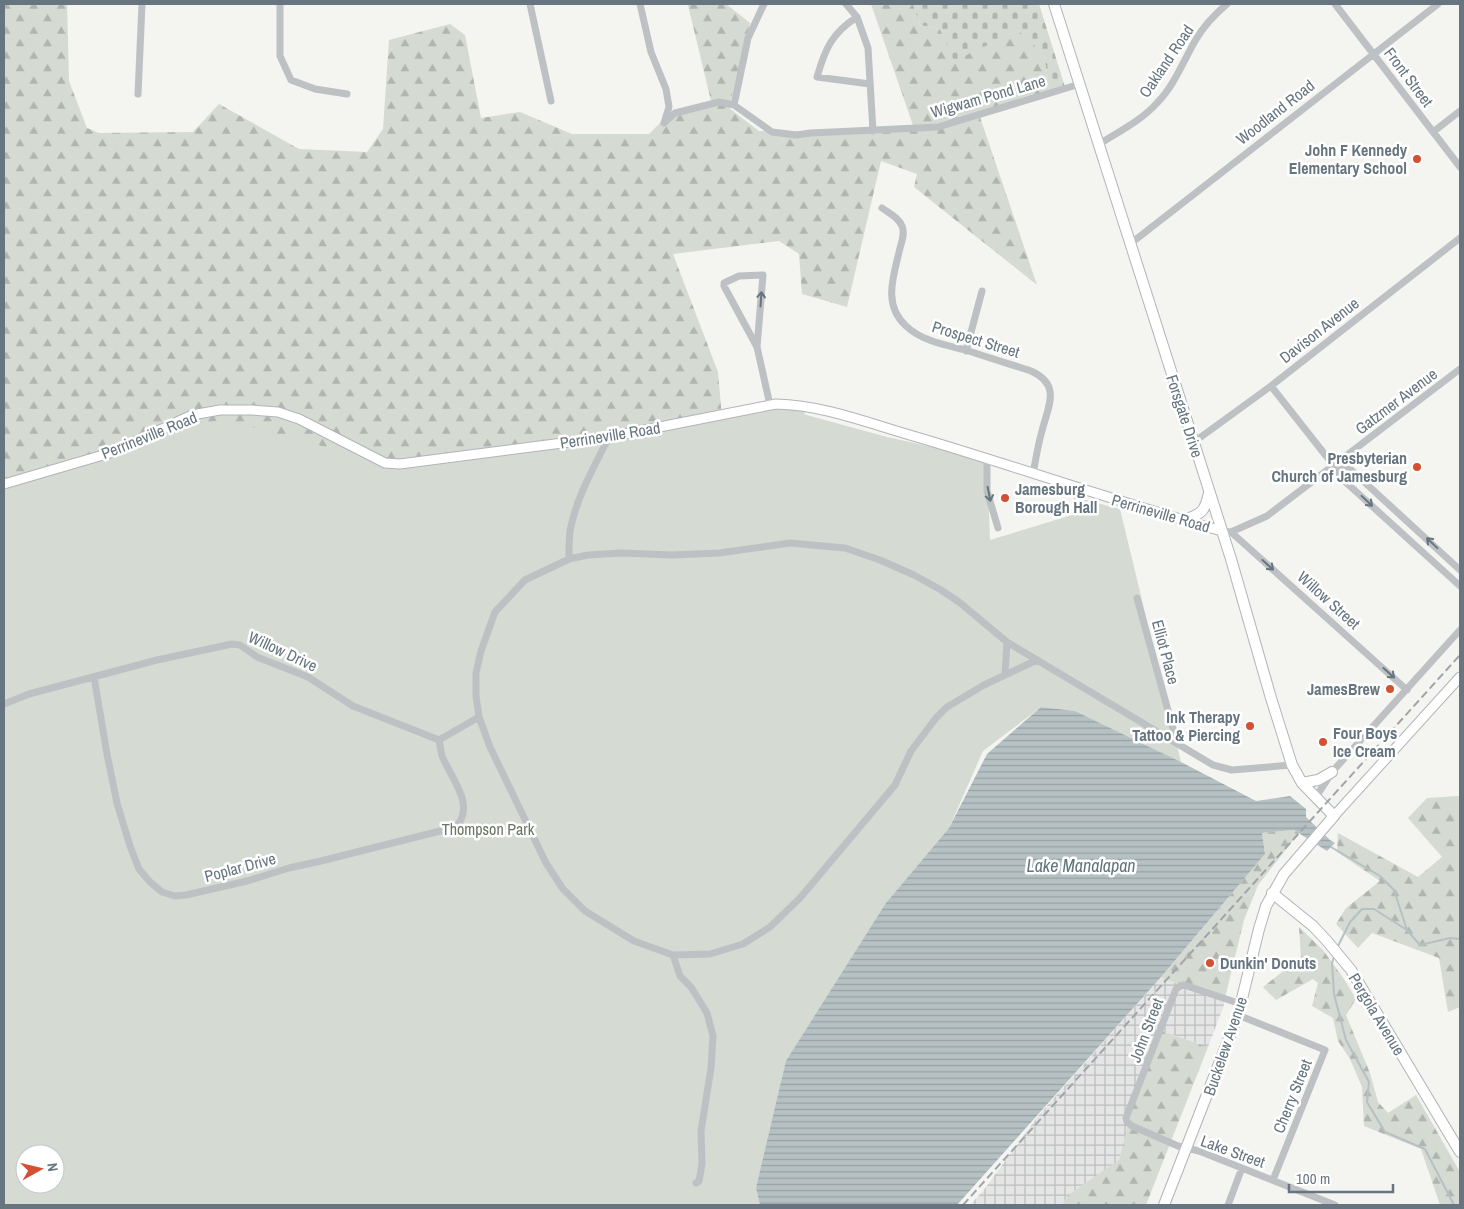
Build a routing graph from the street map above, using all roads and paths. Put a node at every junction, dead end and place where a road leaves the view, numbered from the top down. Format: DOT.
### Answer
graph roads {
  1 [pos="142,4"];
  2 [pos="280,4"];
  3 [pos="530,4"];
  4 [pos="640,4"];
  5 [pos="764,4"];
  6 [pos="846,4"];
  7 [pos="1055,4"];
  8 [pos="1227,4"];
  9 [pos="1335,4"];
  10 [pos="1438,4"];
  11 [pos="857,17"];
  12 [pos="1373,53"];
  13 [pos="870,84"];
  14 [pos="1080,84"];
  15 [pos="138,94"];
  16 [pos="346,94"];
  17 [pos="551,101"];
  18 [pos="734,105"];
  19 [pos="1460,111"];
  20 [pos="873,131"];
  21 [pos="1433,132"];
  22 [pos="1098,145"];
  23 [pos="1460,167"];
  24 [pos="882,208"];
  25 [pos="1460,238"];
  26 [pos="1130,244"];
  27 [pos="982,291"];
  28 [pos="757,347"];
  29 [pos="966,351"];
  30 [pos="1460,369"];
  31 [pos="1271,386"];
  32 [pos="770,405"];
  33 [pos="609,437"];
  34 [pos="1194,442"];
  35 [pos="987,459"];
  36 [pos="1334,466"];
  37 [pos="1034,473"];
  38 [pos="4,484"];
  39 [pos="1210,492"];
  40 [pos="1184,520"];
  41 [pos="998,528"];
  42 [pos="1227,531"];
  43 [pos="569,559"];
  44 [pos="1460,570"];
  45 [pos="1460,586"];
  46 [pos="1137,598"];
  47 [pos="1460,630"];
  48 [pos="1007,642"];
  49 [pos="1037,660"];
  50 [pos="1005,674"];
  51 [pos="1460,677"];
  52 [pos="94,678"];
  53 [pos="1407,690"];
  54 [pos="4,704"];
  55 [pos="479,717"];
  56 [pos="439,740"];
  57 [pos="1177,743"];
  58 [pos="1292,765"];
  59 [pos="1332,772"];
  60 [pos="1302,783"];
  61 [pos="1316,796"];
  62 [pos="1334,816"];
  63 [pos="1272,893"];
  64 [pos="673,955"];
  65 [pos="1241,1004"];
  66 [pos="1238,1015"];
  67 [pos="1126,1118"];
  68 [pos="1187,1149"];
  69 [pos="1460,1152"];
  70 [pos="1242,1168"];
  71 [pos="1273,1180"];
  72 [pos="696,1183"];
  73 [pos="1164,1205"];
  74 [pos="1228,1205"];
  75 [pos="1335,1205"];
  1 -- 15 [label="street"];
  2 -- 16 [label="street"];
  3 -- 17 [label="street"];
  4 -- 18 [label="street"];
  5 -- 18 [label="street"];
  6 -- 11 [label="street"];
  7 -- 14 [label="main road, Forsgate Drive"];
  8 -- 22 [label="street, Oakland Road"];
  9 -- 12 [label="street, Front Street"];
  10 -- 12 [label="street, Woodland Road"];
  11 -- 13 [label="street"];
  11 -- 13 [label="street"];
  12 -- 21 [label="street, Front Street"];
  12 -- 26 [label="street, Woodland Road"];
  13 -- 20 [label="street"];
  14 -- 20 [label="street, Wigwam Pond Lane"];
  14 -- 22 [label="main road, Forsgate Drive"];
  18 -- 20 [label="street, Wigwam Pond Lane"];
  19 -- 21 [label="street"];
  21 -- 23 [label="street, Front Street"];
  22 -- 26 [label="main road, Forsgate Drive"];
  24 -- 29 [label="street, Prospect Street"];
  25 -- 31 [label="street, Davison Avenue"];
  26 -- 34 [label="main road, Forsgate Drive"];
  27 -- 29 [label="street"];
  28 -- 28 [label="street, one-way"];
  28 -- 32 [label="street"];
  29 -- 37 [label="street, Prospect Street"];
  30 -- 36 [label="street, Gatzmer Avenue"];
  31 -- 34 [label="street, Davison Avenue"];
  31 -- 36 [label="street"];
  32 -- 33 [label="street, Perrineville Road"];
  32 -- 35 [label="street, Perrineville Road"];
  33 -- 38 [label="street, Perrineville Road"];
  33 -- 43 [label="street"];
  34 -- 39 [label="main road, Forsgate Drive"];
  35 -- 37 [label="street, Perrineville Road"];
  35 -- 41 [label="street, one-way"];
  36 -- 42 [label="street, Gatzmer Avenue"];
  44 -- 36 [label="street, one-way"];
  36 -- 45 [label="street, one-way"];
  37 -- 40 [label="street, Perrineville Road"];
  39 -- 40 [label="main road"];
  39 -- 42 [label="main road, Forsgate Drive"];
  40 -- 42 [label="street, Perrineville Road"];
  42 -- 53 [label="street, Willow Street, one-way"];
  42 -- 58 [label="main road, Forsgate Drive"];
  43 -- 48 [label="street"];
  43 -- 55 [label="street"];
  46 -- 57 [label="street, Elliot Place"];
  47 -- 53 [label="street"];
  48 -- 49 [label="street"];
  48 -- 50 [label="street"];
  49 -- 50 [label="street"];
  49 -- 57 [label="street"];
  50 -- 64 [label="street"];
  51 -- 62 [label="street"];
  52 -- 54 [label="street, Willow Drive"];
  52 -- 56 [label="street, Willow Drive"];
  52 -- 56 [label="street, Poplar Drive"];
  53 -- 59 [label="street"];
  55 -- 56 [label="street"];
  55 -- 64 [label="street"];
  57 -- 58 [label="street"];
  58 -- 60 [label="main road, Forsgate Drive"];
  59 -- 60 [label="main road"];
  59 -- 61 [label="street"];
  60 -- 61 [label="main road, Forsgate Drive"];
  61 -- 62 [label="main road, Forsgate Drive"];
  62 -- 63 [label="main road, Buckelew Avenue"];
  63 -- 65 [label="main road, Buckelew Avenue"];
  63 -- 69 [label="main road, Pergola Avenue"];
  64 -- 72 [label="street"];
  65 -- 66 [label="main road, Buckelew Avenue"];
  65 -- 67 [label="street, John Street"];
  66 -- 68 [label="main road, Buckelew Avenue"];
  66 -- 71 [label="street, Cherry Street"];
  67 -- 68 [label="street, Lake Street"];
  68 -- 70 [label="street, Lake Street"];
  68 -- 73 [label="main road, Buckelew Avenue"];
  70 -- 71 [label="street, Lake Street"];
  70 -- 74 [label="street"];
  71 -- 75 [label="street, Lake Street"];
}
